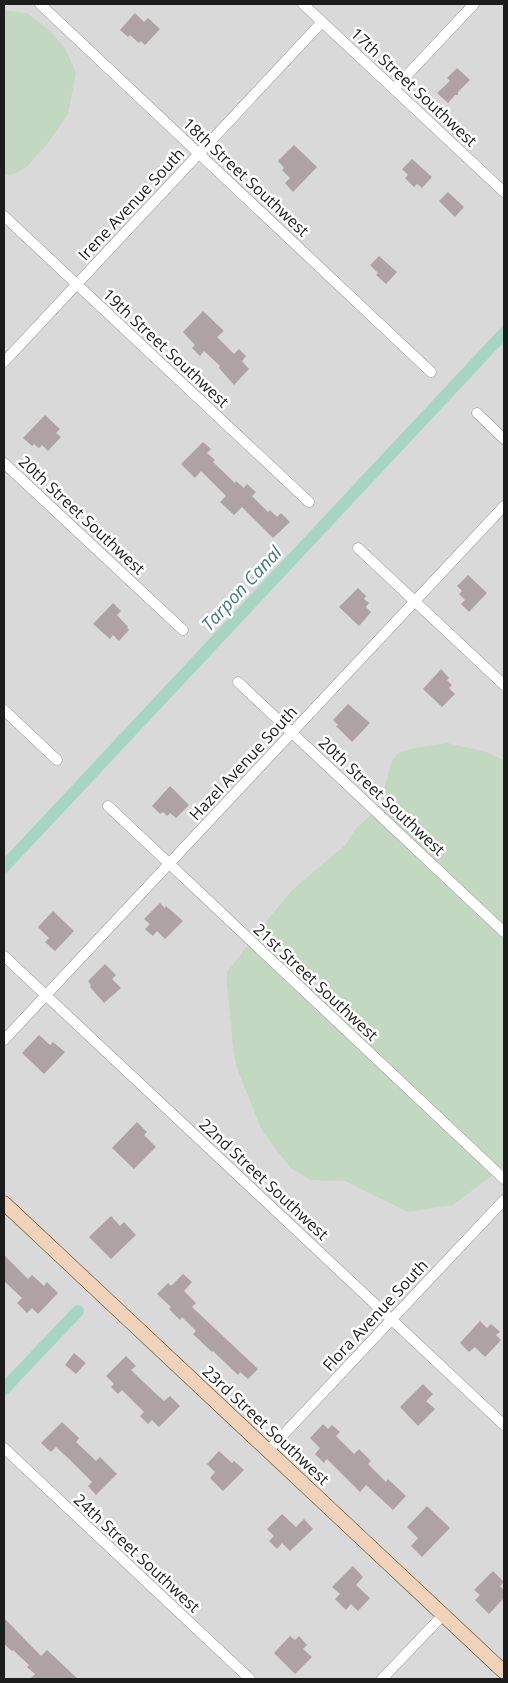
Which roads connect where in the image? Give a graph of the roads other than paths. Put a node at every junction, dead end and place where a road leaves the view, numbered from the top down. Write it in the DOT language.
graph roads {
  1 [pos="40,4"];
  2 [pos="303,4"];
  3 [pos="474,4"];
  4 [pos="322,22"];
  5 [pos="394,89"];
  6 [pos="200,153"];
  7 [pos="504,192"];
  8 [pos="4,216"];
  9 [pos="76,285"];
  10 [pos="4,362"];
  11 [pos="431,372"];
  12 [pos="477,413"];
  13 [pos="504,439"];
  14 [pos="4,463"];
  15 [pos="309,502"];
  16 [pos="504,506"];
  17 [pos="358,548"];
  18 [pos="415,601"];
  19 [pos="183,630"];
  20 [pos="238,682"];
  21 [pos="504,685"];
  22 [pos="4,710"];
  23 [pos="292,733"];
  24 [pos="57,760"];
  25 [pos="108,806"];
  26 [pos="168,864"];
  27 [pos="504,932"];
  28 [pos="4,956"];
  29 [pos="46,995"];
  30 [pos="4,1040"];
  31 [pos="504,1179"];
  32 [pos="504,1200"];
  33 [pos="4,1203"];
  34 [pos="392,1319"];
  35 [pos="504,1425"];
  36 [pos="4,1448"];
  37 [pos="268,1451"];
  38 [pos="443,1614"];
  39 [pos="504,1672"];
  40 [pos="250,1679"];
  41 [pos="382,1679"];
  1 -- 6 [label="street, 18th Street Southwest"];
  2 -- 4 [label="street, 17th Street Southwest"];
  3 -- 5 [label="street"];
  4 -- 5 [label="street, 17th Street Southwest"];
  4 -- 6 [label="street, Irene Avenue South"];
  5 -- 7 [label="street, 17th Street Southwest"];
  6 -- 9 [label="street, Irene Avenue South"];
  6 -- 11 [label="street, 18th Street Southwest"];
  8 -- 9 [label="street, 19th Street Southwest"];
  9 -- 10 [label="street, Irene Avenue South"];
  9 -- 15 [label="street, 19th Street Southwest"];
  12 -- 13 [label="street"];
  14 -- 19 [label="street, 20th Street Southwest"];
  16 -- 18 [label="street, Hazel Avenue South"];
  17 -- 18 [label="street"];
  18 -- 21 [label="street"];
  18 -- 23 [label="street, Hazel Avenue South"];
  20 -- 23 [label="street, 20th Street Southwest"];
  22 -- 24 [label="street"];
  23 -- 26 [label="street, Hazel Avenue South"];
  23 -- 27 [label="street, 20th Street Southwest"];
  25 -- 26 [label="street, 21st Street Southwest"];
  26 -- 29 [label="street, Hazel Avenue South"];
  26 -- 31 [label="street, 21st Street Southwest"];
  28 -- 29 [label="street, 22nd Street Southwest"];
  29 -- 30 [label="street, Hazel Avenue South"];
  29 -- 34 [label="street, 22nd Street Southwest"];
  32 -- 34 [label="street, Flora Avenue South"];
  33 -- 37 [label="street, 23rd Street Southwest"];
  34 -- 35 [label="street, 22nd Street Southwest"];
  34 -- 37 [label="street, Flora Avenue South"];
  36 -- 40 [label="street, 24th Street Southwest"];
  37 -- 38 [label="street, 23rd Street Southwest"];
  38 -- 39 [label="street, 23rd Street Southwest"];
  38 -- 41 [label="street"];
}
